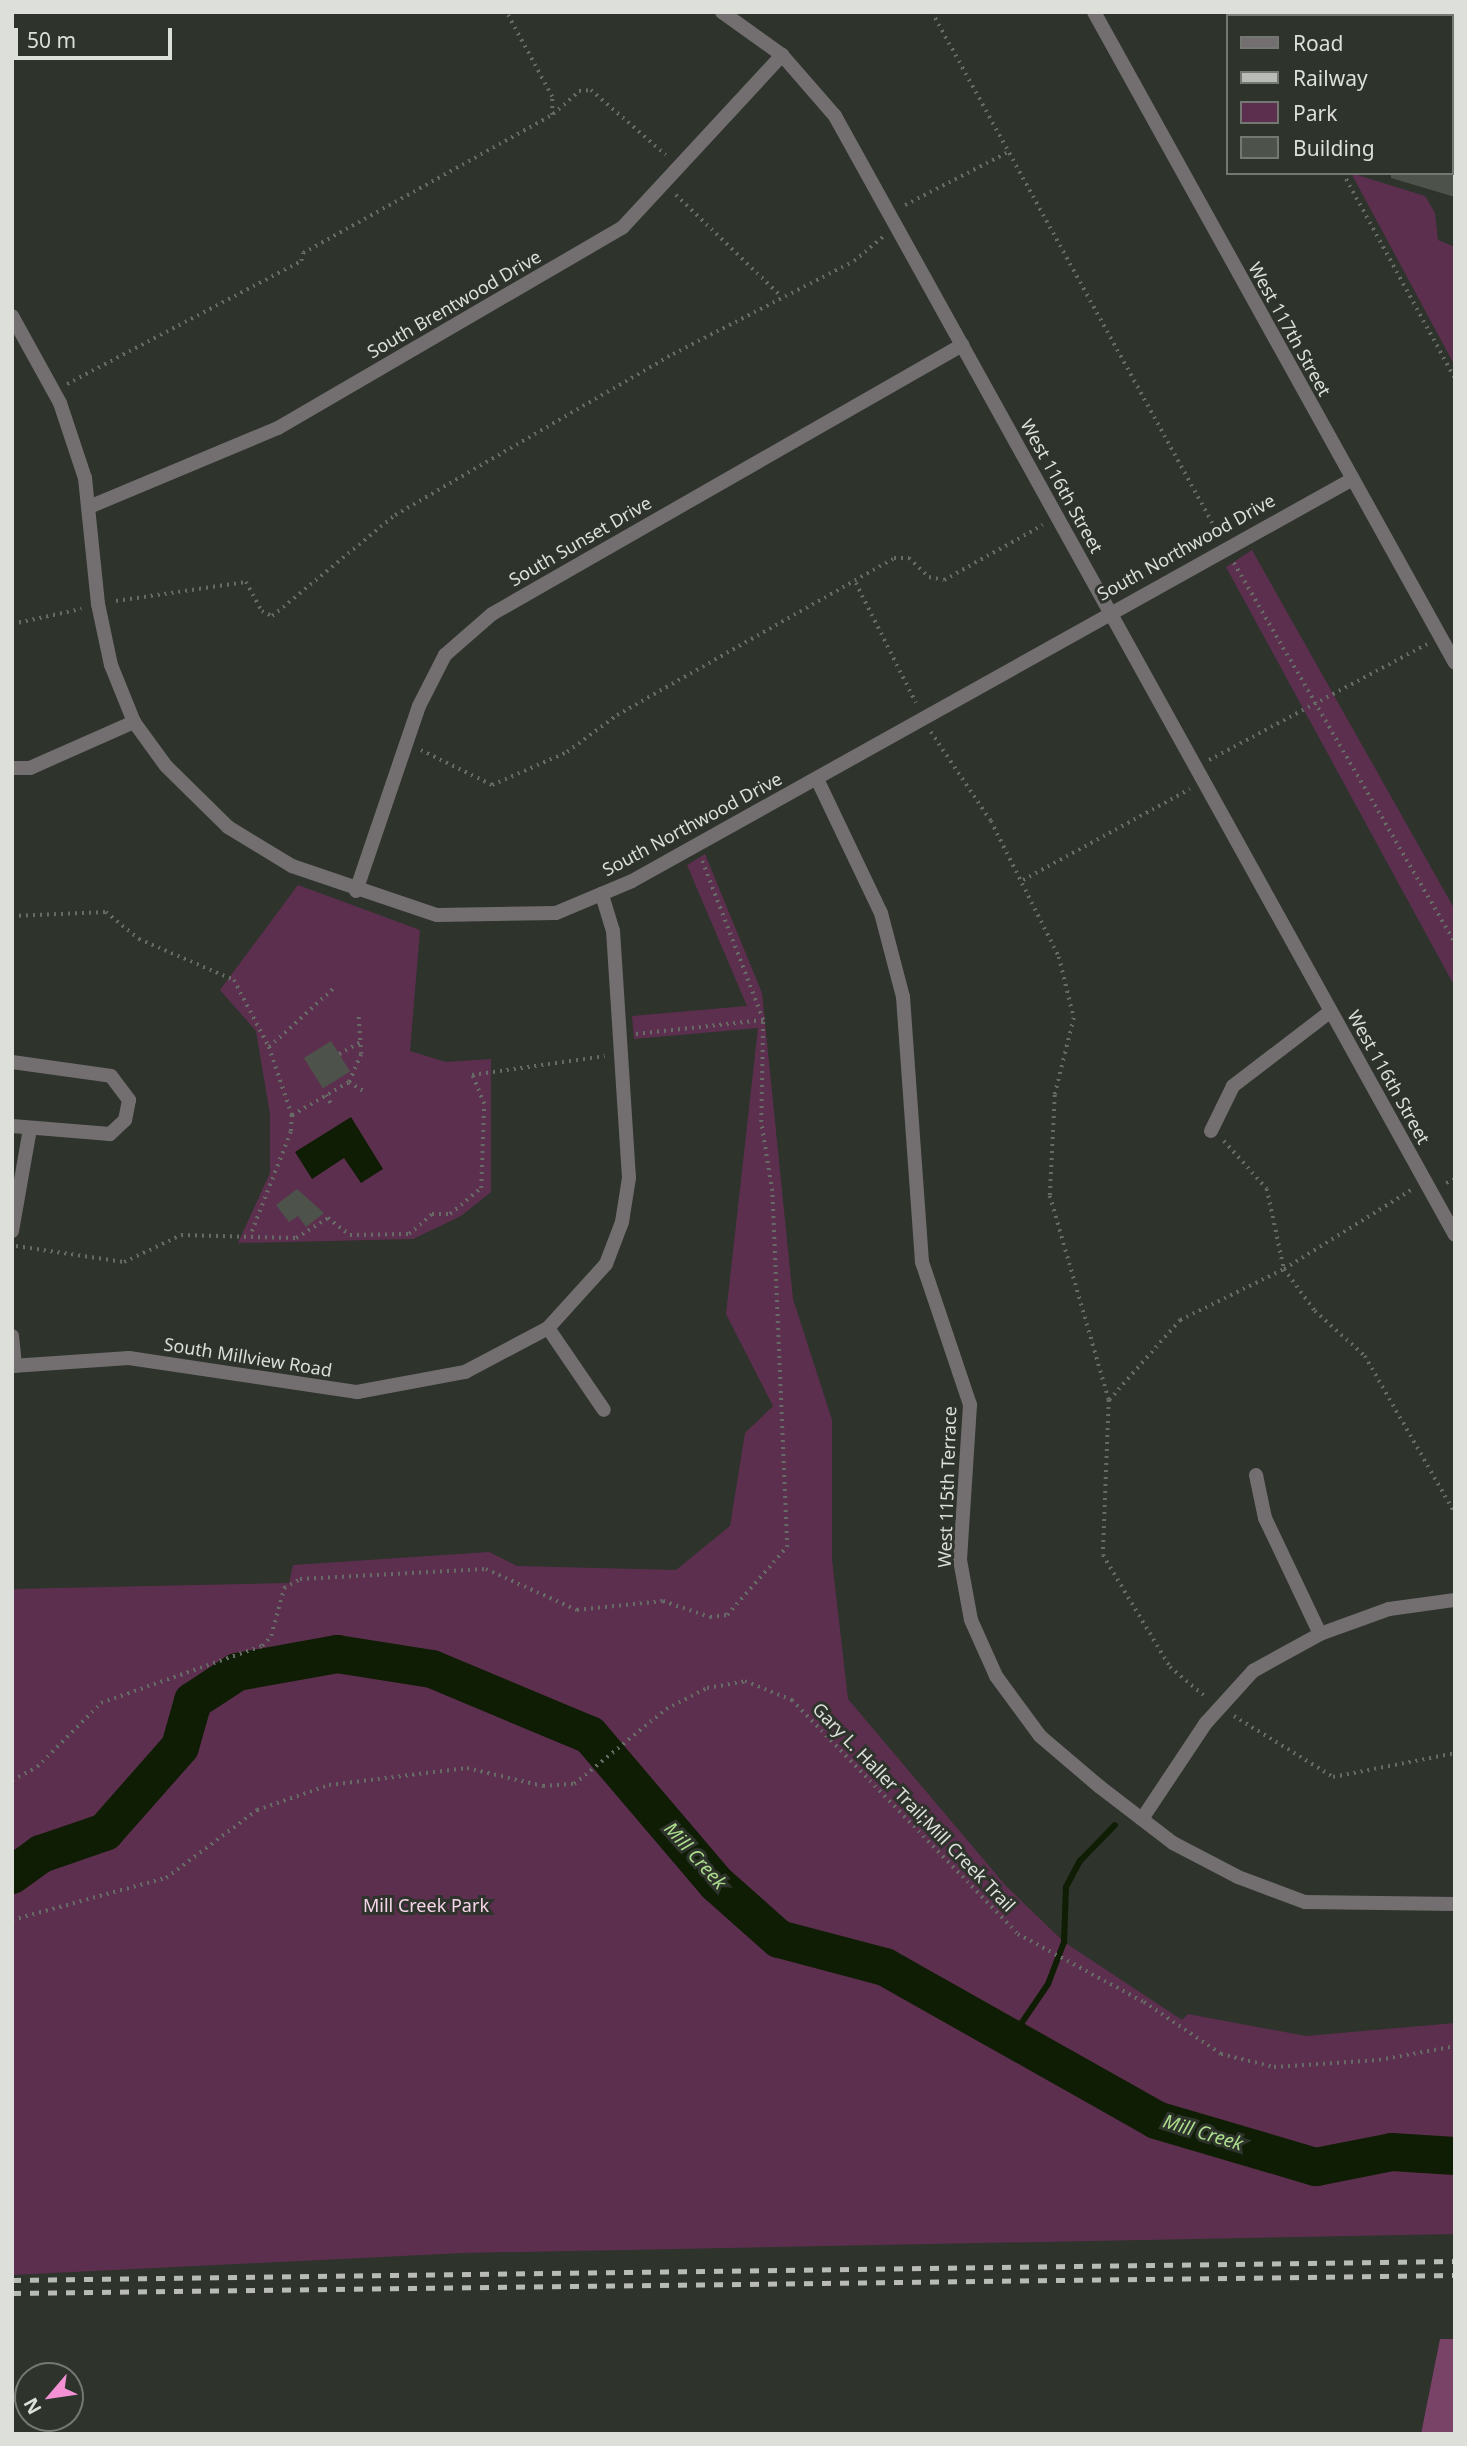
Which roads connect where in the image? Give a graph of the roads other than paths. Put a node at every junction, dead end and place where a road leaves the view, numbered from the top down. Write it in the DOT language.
graph roads {
  1 [pos="722,12"];
  2 [pos="1094,12"];
  3 [pos="782,55"];
  4 [pos="12,316"];
  5 [pos="962,345"];
  6 [pos="1351,480"];
  7 [pos="89,508"];
  8 [pos="1109,611"];
  9 [pos="1455,663"];
  10 [pos="134,722"];
  11 [pos="12,768"];
  12 [pos="817,779"];
  13 [pos="356,891"];
  14 [pos="602,894"];
  15 [pos="1331,1011"];
  16 [pos="12,1062"];
  17 [pos="12,1126"];
  18 [pos="30,1129"];
  19 [pos="1211,1131"];
  20 [pos="12,1231"];
  21 [pos="1455,1235"];
  22 [pos="548,1328"];
  23 [pos="12,1336"];
  24 [pos="14,1366"];
  25 [pos="604,1410"];
  26 [pos="1256,1475"];
  27 [pos="1455,1600"];
  28 [pos="1320,1634"];
  29 [pos="1142,1819"];
  30 [pos="1455,1905"];
  1 -- 3 [label="street, West 116th Street"];
  2 -- 6 [label="street, West 117th Street"];
  3 -- 5 [label="street, West 116th Street"];
  3 -- 7 [label="street, South Brentwood Drive"];
  4 -- 7 [label="street, South Northwood Drive"];
  5 -- 8 [label="street, West 116th Street"];
  5 -- 13 [label="street, South Sunset Drive"];
  6 -- 8 [label="street, South Northwood Drive"];
  6 -- 9 [label="street, West 117th Street"];
  7 -- 10 [label="street, South Northwood Drive"];
  8 -- 12 [label="street, South Northwood Drive"];
  8 -- 15 [label="street, West 116th Street"];
  10 -- 11 [label="street"];
  10 -- 13 [label="street, South Northwood Drive"];
  12 -- 14 [label="street, South Northwood Drive"];
  12 -- 29 [label="street, West 115th Terrace"];
  13 -- 14 [label="street, South Northwood Drive"];
  14 -- 22 [label="street, South Millview Road"];
  15 -- 19 [label="street, West 116th Street"];
  15 -- 21 [label="street, West 116th Street"];
  16 -- 18 [label="street"];
  17 -- 18 [label="street"];
  18 -- 20 [label="street"];
  22 -- 24 [label="street, South Millview Road"];
  22 -- 25 [label="street"];
  23 -- 24 [label="street"];
  26 -- 28 [label="street"];
  27 -- 28 [label="street"];
  28 -- 29 [label="street"];
  29 -- 30 [label="street, West 115th Terrace"];
}
